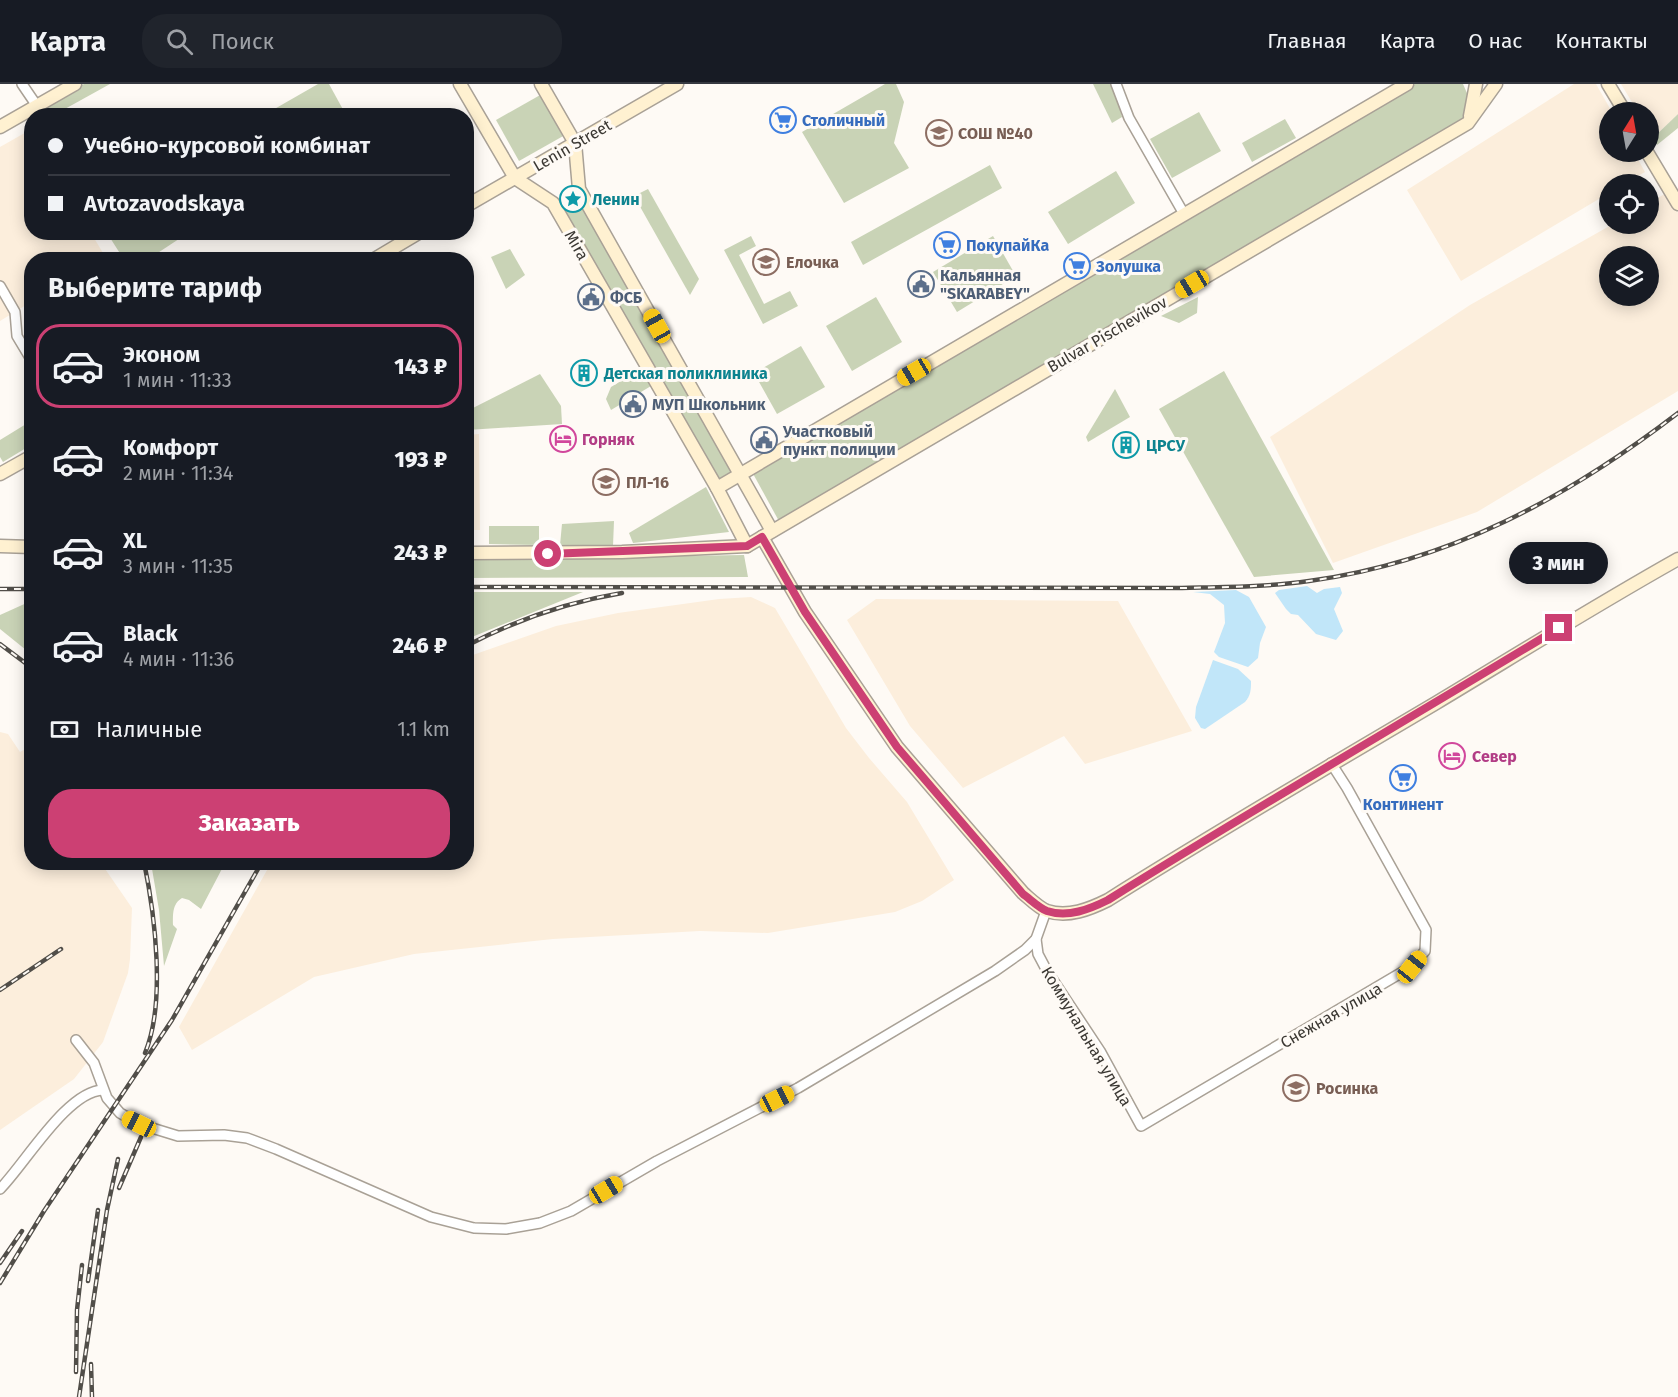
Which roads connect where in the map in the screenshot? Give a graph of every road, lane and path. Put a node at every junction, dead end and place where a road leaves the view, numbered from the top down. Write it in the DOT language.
graph roads {
  1 [pos="22,84"];
  2 [pos="75,84"];
  3 [pos="460,84"];
  4 [pos="541,84"];
  5 [pos="677,84"];
  6 [pos="1116,84"];
  7 [pos="1407,84"];
  8 [pos="1496,84"];
  9 [pos="1608,84"];
  10 [pos="1474,87"];
  11 [pos="1619,102"];
  12 [pos="37,106"];
  13 [pos="33,108"];
  14 [pos="24,113"];
  15 [pos="1468,123"];
  16 [pos="0,127"];
  17 [pos="575,143"];
  18 [pos="1653,162"];
  19 [pos="515,178"];
  20 [pos="474,201"];
  21 [pos="1678,204"];
  22 [pos="1184,214"];
  23 [pos="407,240"];
  24 [pos="386,252"];
  25 [pos="0,286"];
  26 [pos="24,348"];
  27 [pos="24,460"];
  28 [pos="740,473"];
  29 [pos="0,474"];
  30 [pos="717,488"];
  31 [pos="767,534"];
  32 [pos="0,546"];
  33 [pos="747,546"];
  34 [pos="24,548"];
  35 [pos="474,553"];
  36 [pos="1678,560"];
  37 [pos="1331,763"];
  38 [pos="1047,911"];
  39 [pos="1036,939"];
  40 [pos="76,1040"];
  41 [pos="103,1090"];
  42 [pos="1141,1126"];
  43 [pos="0,1189"];
  1 -- 12 [label="street"];
  2 -- 12 [label="main road"];
  3 -- 19 [label="main road, Mira"];
  4 -- 17 [label="main road, Mira"];
  5 -- 17 [label="main road, Lenin Street"];
  6 -- 22 [label="street"];
  7 -- 22 [label="main road"];
  8 -- 15 [label="main road, Bulvar Pischevikov"];
  9 -- 11 [label="main road"];
  10 -- 15 [label="main road"];
  12 -- 13 [label="main road"];
  14 -- 16 [label="main road"];
  15 -- 31 [label="main road, Bulvar Pischevikov"];
  17 -- 19 [label="main road, Lenin Street"];
  17 -- 28 [label="main road, Mira"];
  18 -- 21 [label="main road"];
  19 -- 20 [label="main road, Lenin Street"];
  19 -- 30 [label="main road, Mira"];
  22 -- 28 [label="main road"];
  23 -- 24 [label="main road"];
  25 -- 26 [label="street"];
  27 -- 29 [label="main road"];
  28 -- 30 [label="main road"];
  28 -- 31 [label="main road, Mira"];
  30 -- 33 [label="main road, Mira"];
  31 -- 33 [label="main road, Bulvar Pischevikov"];
  31 -- 38 [label="main road, Mira"];
  32 -- 34 [label="main road"];
  33 -- 35 [label="main road"];
  36 -- 37 [label="main road"];
  37 -- 38 [label="main road"];
  37 -- 42 [label="street, Снежная улица"];
  38 -- 39 [label="street"];
  39 -- 41 [label="street"];
  39 -- 42 [label="street, Коммунальная улица"];
  40 -- 41 [label="street"];
  41 -- 43 [label="street"];
}
